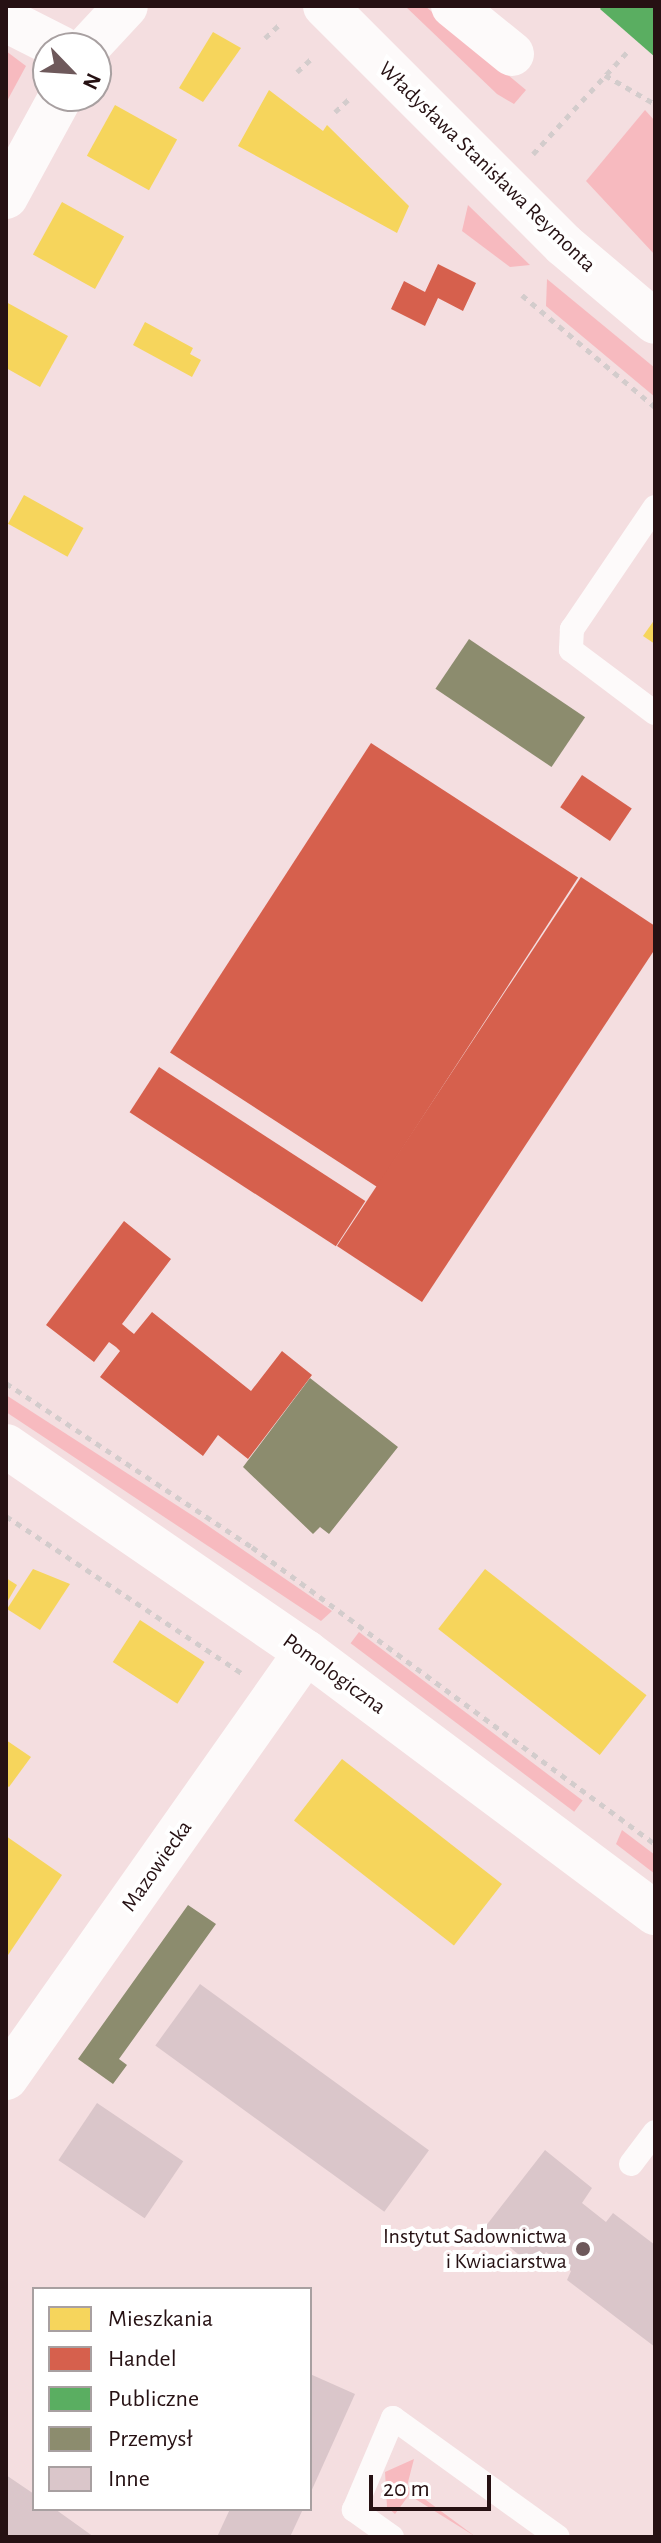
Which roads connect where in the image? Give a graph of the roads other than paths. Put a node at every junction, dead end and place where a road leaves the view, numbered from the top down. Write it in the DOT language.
graph roads {
  1 [pos="126,6"];
  2 [pos="325,6"];
  3 [pos="453,6"];
  4 [pos="6,20"];
  5 [pos="102,32"];
  6 [pos="32,33"];
  7 [pos="512,54"];
  8 [pos="52,112"];
  9 [pos="6,197"];
  10 [pos="655,322"];
  11 [pos="655,507"];
  12 [pos="655,713"];
  13 [pos="6,1446"];
  14 [pos="306,1652"];
  15 [pos="655,1913"];
  16 [pos="6,2078"];
  17 [pos="655,2132"];
  18 [pos="631,2164"];
  19 [pos="392,2537"];
  20 [pos="558,2537"];
  1 -- 5 [label="street"];
  2 -- 10 [label="street, Władysława Stanisława Reymonta"];
  3 -- 7 [label="street"];
  4 -- 6 [label="street"];
  8 -- 9 [label="street"];
  11 -- 12 [label="lane"];
  13 -- 14 [label="street, Pomologiczna"];
  14 -- 15 [label="street, Pomologiczna"];
  14 -- 16 [label="street, Mazowiecka"];
  17 -- 18 [label="lane"];
  19 -- 20 [label="lane"];
}
